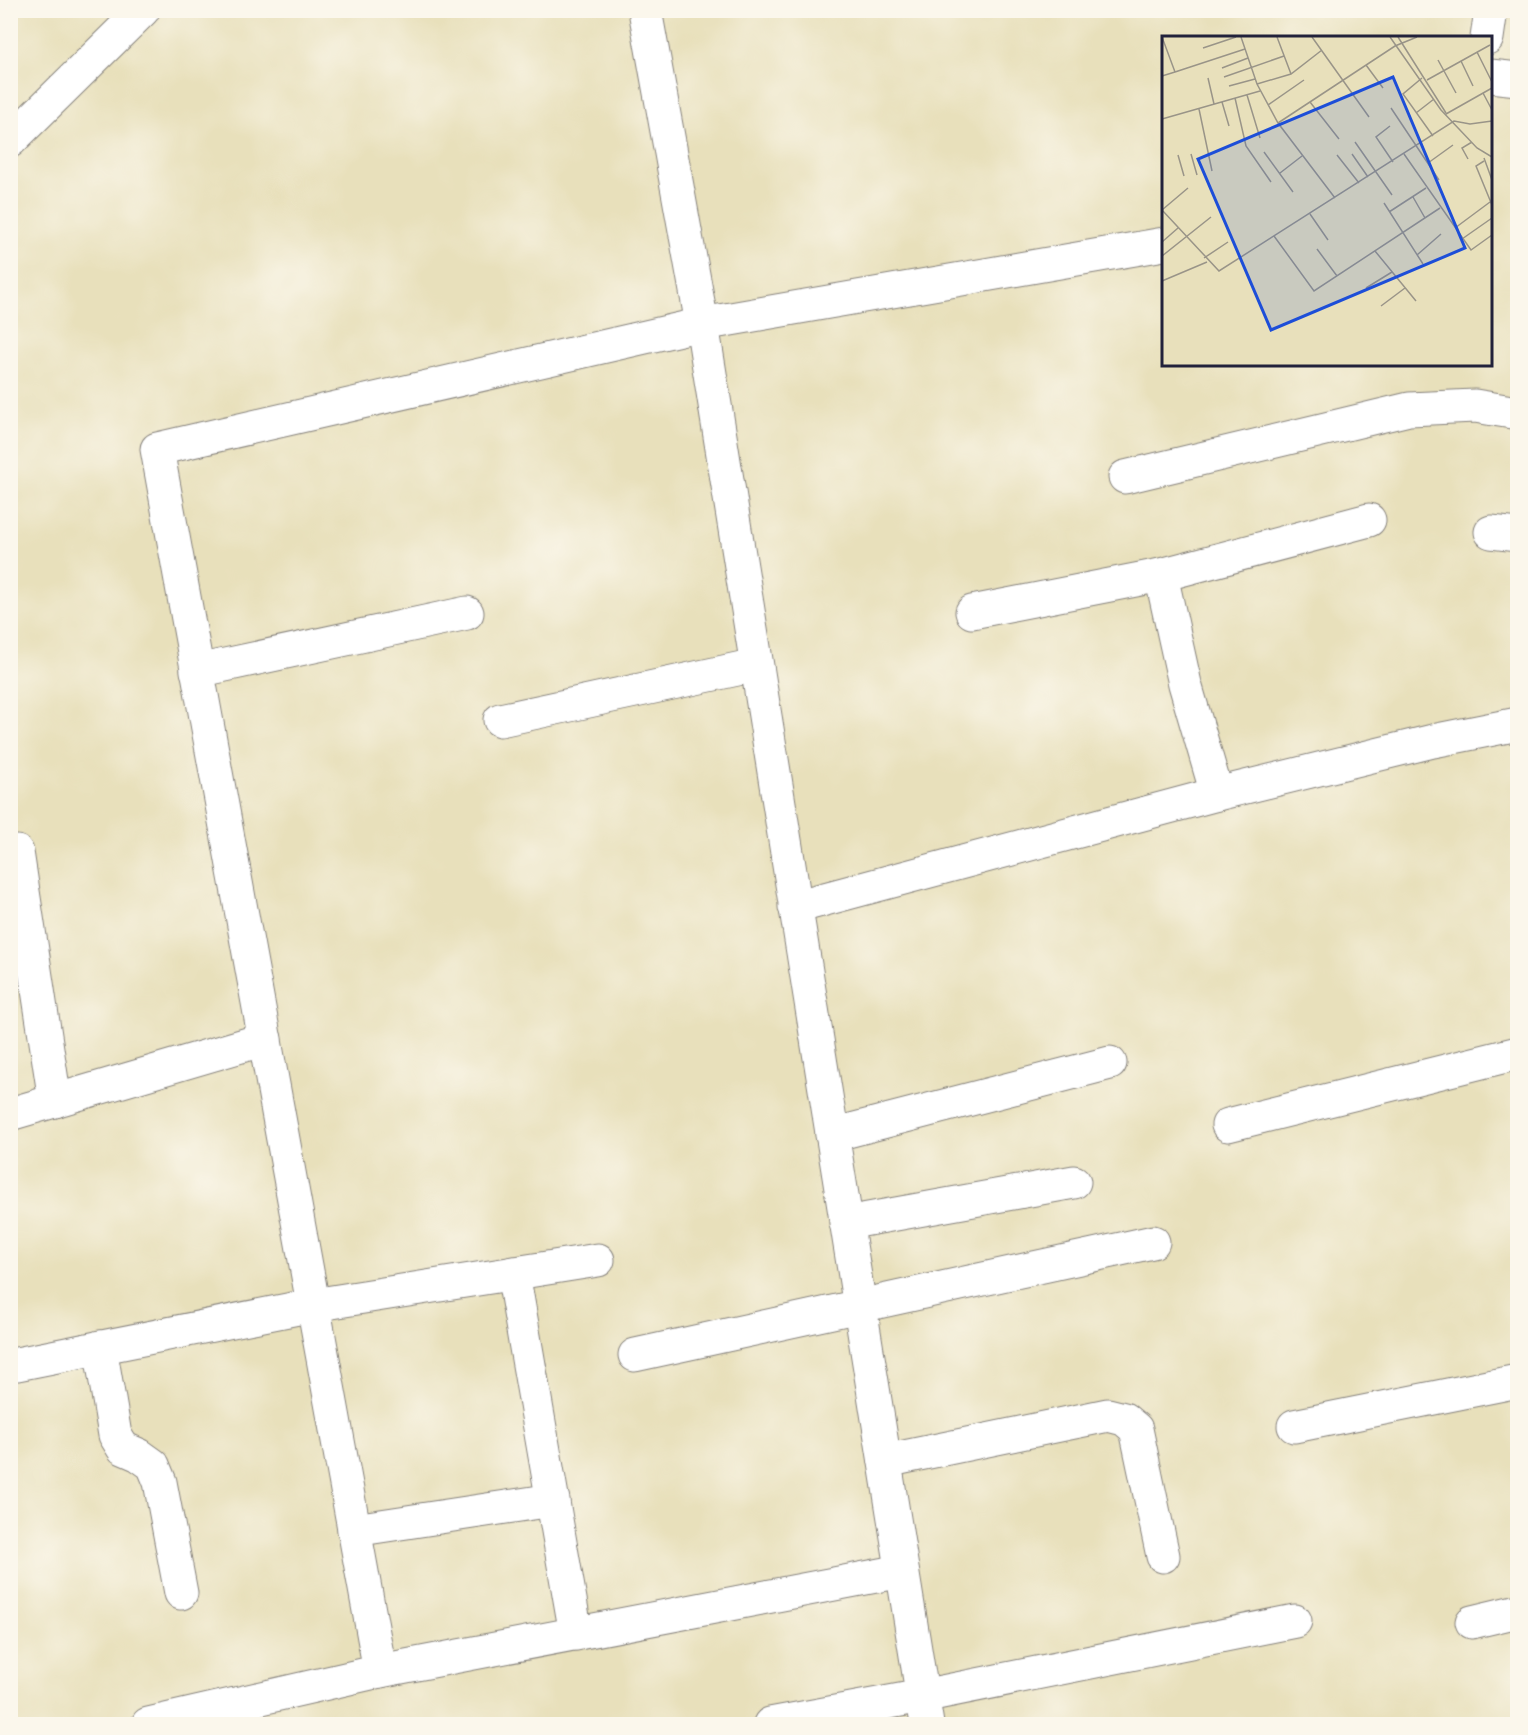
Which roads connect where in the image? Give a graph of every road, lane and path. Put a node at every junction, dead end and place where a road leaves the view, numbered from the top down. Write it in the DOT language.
graph roads {
  1 [pos="143,10"];
  2 [pos="645,10"];
  3 [pos="1491,10"];
  4 [pos="1487,36"];
  5 [pos="1492,76"];
  6 [pos="1518,79"];
  7 [pos="10,141"];
  8 [pos="1162,244"];
  9 [pos="702,324"];
  10 [pos="1518,413"];
  11 [pos="1125,477"];
  12 [pos="1369,520"];
  13 [pos="1161,575"];
  14 [pos="972,612"];
  15 [pos="466,613"];
  16 [pos="756,666"];
  17 [pos="197,671"];
  18 [pos="500,720"];
  19 [pos="1518,724"];
  20 [pos="1217,794"];
  21 [pos="17,852"];
  22 [pos="795,907"];
  23 [pos="265,1039"];
  24 [pos="1518,1053"];
  25 [pos="1110,1063"];
  26 [pos="55,1101"];
  27 [pos="10,1114"];
  28 [pos="1228,1125"];
  29 [pos="832,1135"];
  30 [pos="1074,1182"];
  31 [pos="846,1223"];
  32 [pos="1153,1242"];
  33 [pos="598,1260"];
  34 [pos="513,1273"];
  35 [pos="313,1305"];
  36 [pos="860,1307"];
  37 [pos="100,1347"];
  38 [pos="635,1355"];
  39 [pos="17,1364"];
  40 [pos="1518,1381"];
  41 [pos="1294,1426"];
  42 [pos="885,1461"];
  43 [pos="553,1500"];
  44 [pos="354,1530"];
  45 [pos="1163,1556"];
  46 [pos="902,1571"];
  47 [pos="181,1593"];
  48 [pos="1518,1611"];
  49 [pos="1295,1622"];
  50 [pos="1472,1622"];
  51 [pos="576,1634"];
  52 [pos="380,1671"];
  53 [pos="925,1710"];
  54 [pos="180,1721"];
  55 [pos="148,1725"];
  56 [pos="770,1725"];
  1 -- 7 [label="street"];
  2 -- 9 [label="street"];
  3 -- 4 [label="street"];
  5 -- 6 [label="street"];
  8 -- 9 [label="street"];
  9 -- 16 [label="street"];
  9 -- 17 [label="street"];
  10 -- 11 [label="street"];
  12 -- 13 [label="street"];
  13 -- 14 [label="street"];
  13 -- 20 [label="street"];
  15 -- 17 [label="street"];
  16 -- 18 [label="street"];
  16 -- 22 [label="street"];
  17 -- 23 [label="street"];
  19 -- 20 [label="street"];
  20 -- 22 [label="street"];
  21 -- 26 [label="street"];
  22 -- 29 [label="street"];
  23 -- 26 [label="street"];
  23 -- 35 [label="street"];
  24 -- 28 [label="street"];
  25 -- 29 [label="street"];
  26 -- 27 [label="street"];
  29 -- 31 [label="street"];
  30 -- 31 [label="street"];
  31 -- 36 [label="street"];
  32 -- 36 [label="street"];
  33 -- 34 [label="street"];
  34 -- 35 [label="street"];
  34 -- 43 [label="street"];
  35 -- 37 [label="street"];
  35 -- 44 [label="street"];
  36 -- 38 [label="street"];
  36 -- 42 [label="street"];
  37 -- 39 [label="street"];
  37 -- 47 [label="street"];
  40 -- 41 [label="street"];
  42 -- 45 [label="street"];
  42 -- 46 [label="street"];
  43 -- 44 [label="street"];
  43 -- 51 [label="street"];
  44 -- 52 [label="street"];
  46 -- 51 [label="street"];
  46 -- 53 [label="street"];
  48 -- 50 [label="street"];
  49 -- 53 [label="street"];
  51 -- 52 [label="street"];
  52 -- 54 [label="street"];
  53 -- 56 [label="street"];
  54 -- 55 [label="street"];
}
